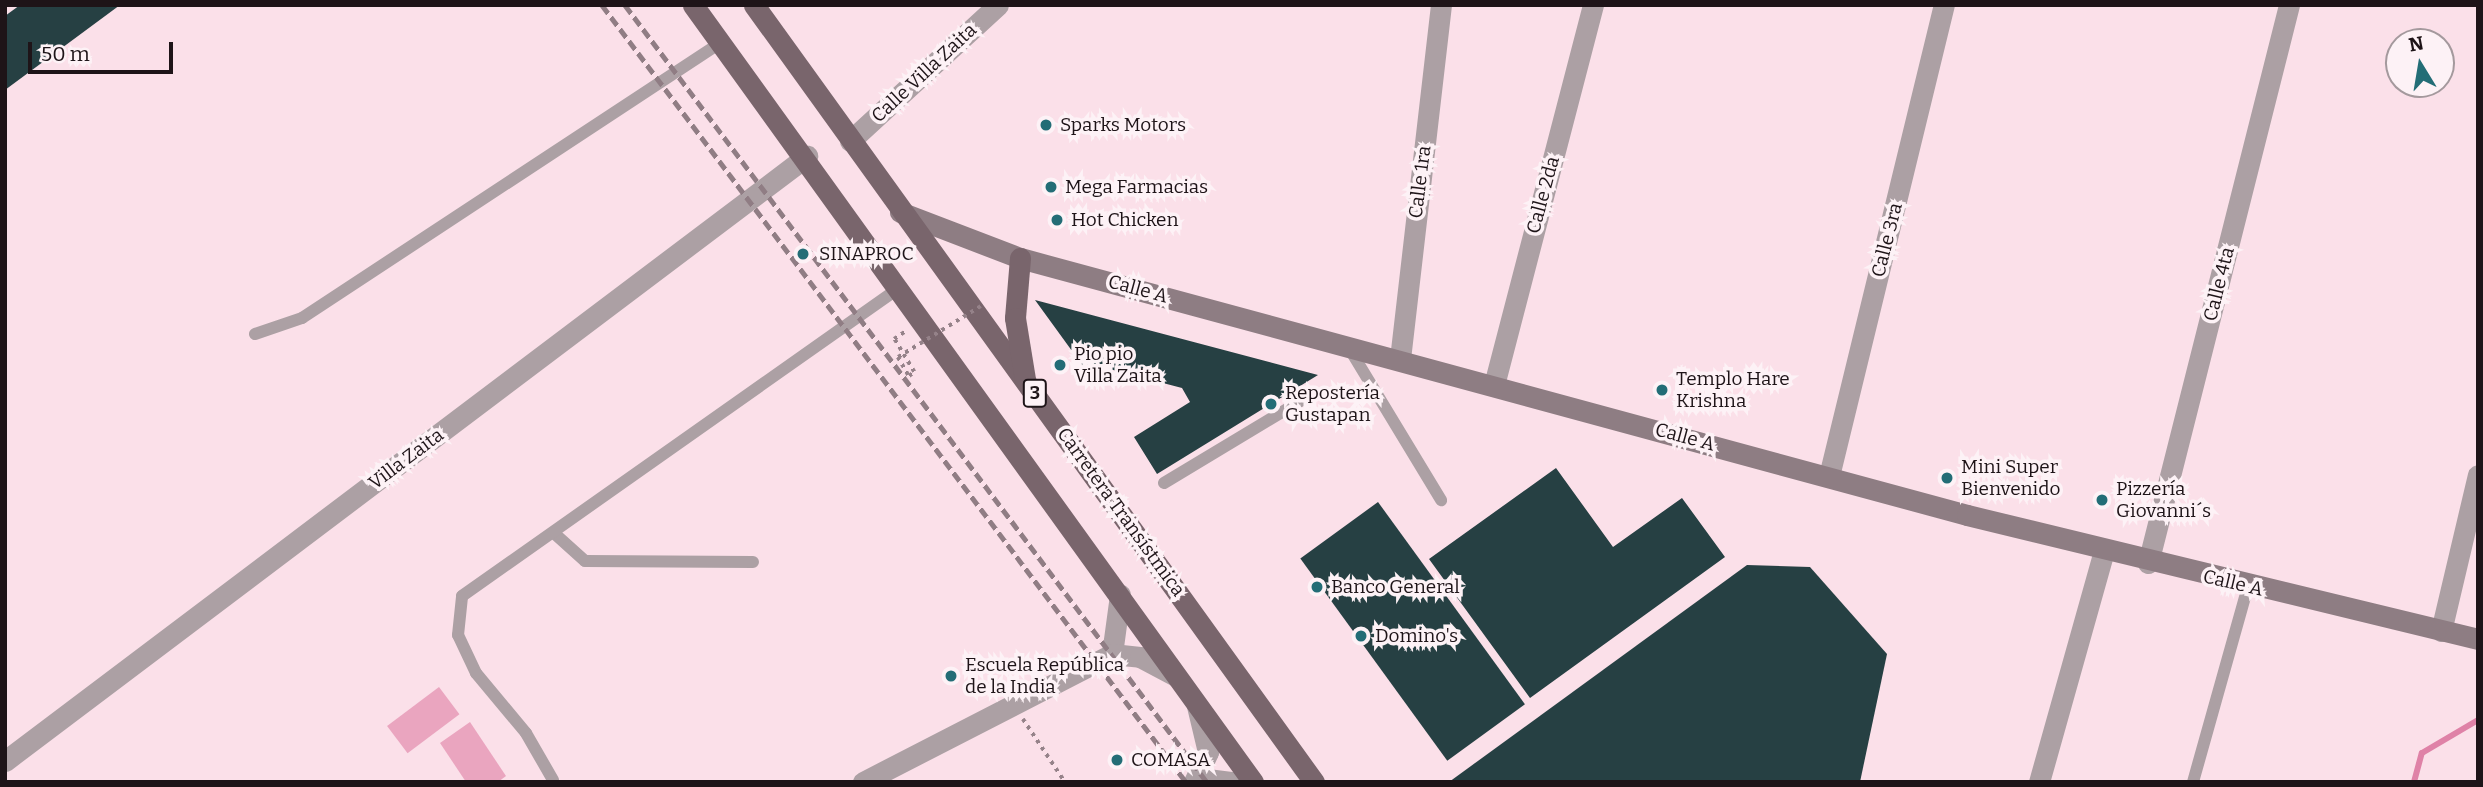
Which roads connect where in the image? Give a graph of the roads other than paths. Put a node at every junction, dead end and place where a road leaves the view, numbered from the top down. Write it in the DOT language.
graph roads {
  1 [pos="693,5"];
  2 [pos="754,5"];
  3 [pos="998,5"];
  4 [pos="1441,5"];
  5 [pos="1593,5"];
  6 [pos="1944,5"];
  7 [pos="2289,5"];
  8 [pos="723,41"];
  9 [pos="850,141"];
  10 [pos="807,156"];
  11 [pos="900,212"];
  12 [pos="1020,258"];
  13 [pos="899,288"];
  14 [pos="256,334"];
  15 [pos="1346,345"];
  16 [pos="1400,359"];
  17 [pos="1026,381"];
  18 [pos="1493,385"];
  19 [pos="1312,394"];
  20 [pos="1829,475"];
  21 [pos="2478,475"];
  22 [pos="1164,484"];
  23 [pos="1441,500"];
  24 [pos="555,534"];
  25 [pos="2104,551"];
  26 [pos="753,562"];
  27 [pos="2148,563"];
  28 [pos="2248,586"];
  29 [pos="1120,595"];
  30 [pos="2441,631"];
  31 [pos="2478,639"];
  32 [pos="1112,654"];
  33 [pos="1176,676"];
  34 [pos="1198,706"];
  35 [pos="5,761"];
  36 [pos="553,780"];
  37 [pos="1196,780"];
  38 [pos="863,782"];
  39 [pos="1233,782"];
  40 [pos="1253,782"];
  41 [pos="1314,782"];
  42 [pos="2039,782"];
  43 [pos="2193,782"];
  1 -- 8 [label="main road"];
  2 -- 9 [label="main road, Carretera Transístmica / 3"];
  3 -- 9 [label="street, Calle Villa Zaita"];
  4 -- 16 [label="street, Calle 1ra"];
  5 -- 18 [label="street, Calle 2da"];
  6 -- 20 [label="street, Calle 3ra"];
  7 -- 27 [label="street, Calle 4ta"];
  8 -- 10 [label="main road"];
  8 -- 14 [label="lane"];
  9 -- 11 [label="main road, Carretera Transístmica / 3"];
  10 -- 13 [label="main road"];
  10 -- 35 [label="street, Villa Zaita"];
  11 -- 12 [label="street, Calle A"];
  11 -- 17 [label="main road, Carretera Transístmica / 3"];
  12 -- 15 [label="street, Calle A"];
  12 -- 17 [label="main road"];
  13 -- 24 [label="lane"];
  13 -- 29 [label="main road"];
  15 -- 16 [label="street, Calle A"];
  15 -- 23 [label="lane"];
  16 -- 18 [label="street, Calle A"];
  17 -- 41 [label="main road, Carretera Transístmica / 3"];
  18 -- 20 [label="street, Calle A"];
  19 -- 22 [label="lane"];
  20 -- 25 [label="street, Calle A"];
  21 -- 30 [label="street"];
  24 -- 26 [label="lane"];
  24 -- 36 [label="lane"];
  25 -- 27 [label="street, Calle A"];
  25 -- 42 [label="street"];
  27 -- 28 [label="street, Calle A"];
  28 -- 30 [label="street, Calle A"];
  28 -- 43 [label="lane"];
  29 -- 32 [label="street"];
  29 -- 33 [label="main road"];
  30 -- 31 [label="street, Calle A"];
  32 -- 33 [label="street"];
  32 -- 38 [label="street"];
  33 -- 34 [label="main road"];
  34 -- 37 [label="street"];
  34 -- 40 [label="main road"];
  37 -- 39 [label="street"];
}
